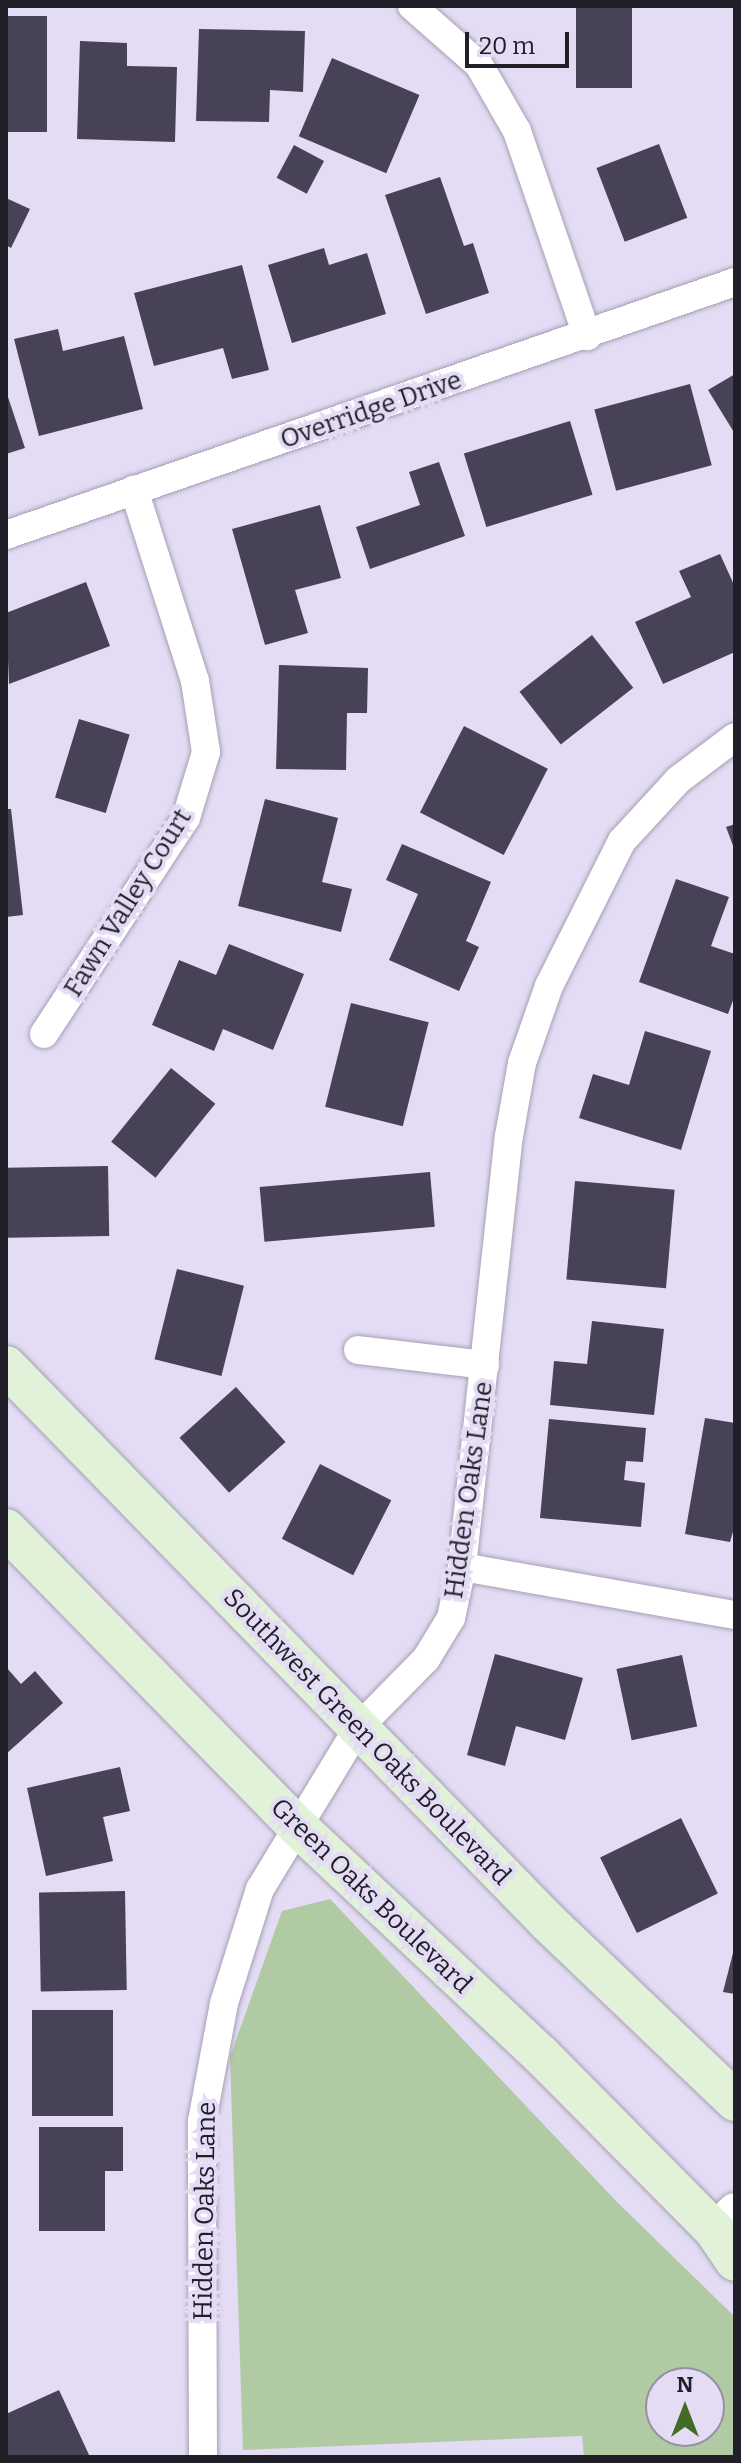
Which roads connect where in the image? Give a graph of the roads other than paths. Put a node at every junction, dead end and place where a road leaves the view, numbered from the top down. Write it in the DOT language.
graph roads {
  1 [pos="426,9"];
  2 [pos="735,282"];
  3 [pos="587,336"];
  4 [pos="134,490"];
  5 [pos="6,535"];
  6 [pos="735,737"];
  7 [pos="44,1034"];
  8 [pos="358,1350"];
  9 [pos="485,1365"];
  10 [pos="6,1366"];
  11 [pos="6,1529"];
  12 [pos="462,1567"];
  13 [pos="735,1615"];
  14 [pos="358,1728"];
  15 [pos="298,1827"];
  16 [pos="735,2101"];
  17 [pos="728,2234"];
  18 [pos="203,2457"];
  1 -- 3 [label="street"];
  2 -- 3 [label="street, Overridge Drive"];
  3 -- 4 [label="street, Overridge Drive"];
  4 -- 5 [label="street, Overridge Drive"];
  4 -- 7 [label="street, Fawn Valley Court"];
  6 -- 9 [label="street, Hidden Oaks Lane"];
  8 -- 9 [label="street, Hidden Oaks Lane"];
  9 -- 12 [label="street, Hidden Oaks Lane"];
  10 -- 14 [label="main road, Southwest Green Oaks Boulevard"];
  11 -- 15 [label="main road, Green Oaks Boulevard"];
  12 -- 13 [label="street"];
  12 -- 14 [label="street, Hidden Oaks Lane"];
  14 -- 15 [label="street, Hidden Oaks Lane"];
  14 -- 16 [label="main road, Southwest Green Oaks Boulevard"];
  15 -- 17 [label="main road, Green Oaks Boulevard"];
  15 -- 18 [label="street, Hidden Oaks Lane"];
}
